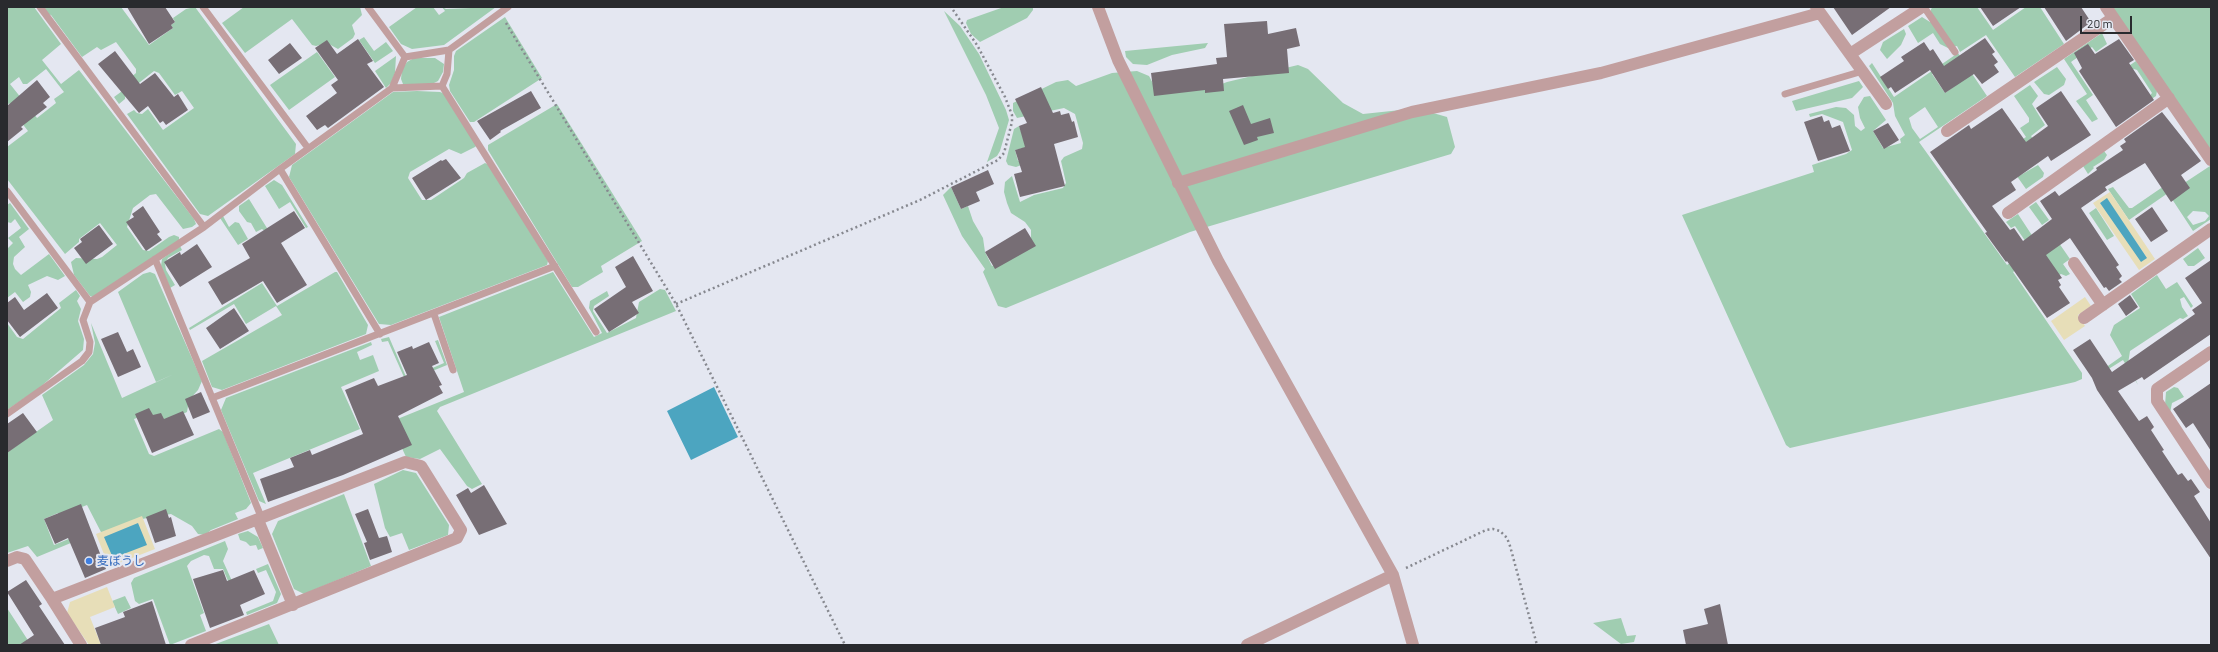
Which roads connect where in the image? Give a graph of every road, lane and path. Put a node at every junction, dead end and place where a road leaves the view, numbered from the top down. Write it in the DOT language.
graph roads {
  1 [pos="40,7"];
  2 [pos="203,7"];
  3 [pos="368,7"];
  4 [pos="508,7"];
  5 [pos="951,7"];
  6 [pos="1098,7"];
  7 [pos="1923,7"];
  8 [pos="2106,7"];
  9 [pos="1818,10"];
  10 [pos="500,12"];
  11 [pos="2113,18"];
  12 [pos="449,50"];
  13 [pos="1955,52"];
  14 [pos="1850,54"];
  15 [pos="404,57"];
  16 [pos="1863,71"];
  17 [pos="442,86"];
  18 [pos="392,88"];
  19 [pos="1785,94"];
  20 [pos="2169,98"];
  21 [pos="1886,104"];
  22 [pos="1947,131"];
  23 [pos="308,148"];
  24 [pos="2211,160"];
  25 [pos="280,169"];
  26 [pos="1178,183"];
  27 [pos="7,191"];
  28 [pos="2008,212"];
  29 [pos="204,227"];
  30 [pos="2211,229"];
  31 [pos="155,260"];
  32 [pos="2074,263"];
  33 [pos="555,266"];
  34 [pos="90,302"];
  35 [pos="676,304"];
  36 [pos="2103,305"];
  37 [pos="434,314"];
  38 [pos="2084,318"];
  39 [pos="596,332"];
  40 [pos="380,334"];
  41 [pos="2211,352"];
  42 [pos="453,370"];
  43 [pos="212,398"];
  44 [pos="7,414"];
  45 [pos="2211,483"];
  46 [pos="260,520"];
  47 [pos="7,561"];
  48 [pos="1393,575"];
  49 [pos="52,599"];
  50 [pos="293,605"];
  51 [pos="81,645"];
  52 [pos="190,645"];
  53 [pos="845,645"];
  54 [pos="1247,645"];
  55 [pos="1413,645"];
  56 [pos="1538,645"];
  1 -- 29 [label="lane"];
  2 -- 23 [label="lane"];
  3 -- 15 [label="lane"];
  4 -- 10 [label="lane"];
  5 -- 35 [label="path"];
  6 -- 26 [label="street"];
  7 -- 13 [label="lane"];
  7 -- 14 [label="street"];
  8 -- 11 [label="street"];
  9 -- 14 [label="street"];
  9 -- 26 [label="street"];
  10 -- 12 [label="lane"];
  10 -- 35 [label="path"];
  11 -- 20 [label="street"];
  11 -- 22 [label="street"];
  12 -- 15 [label="lane"];
  12 -- 17 [label="lane"];
  14 -- 16 [label="street"];
  15 -- 18 [label="lane"];
  16 -- 19 [label="lane"];
  16 -- 21 [label="street"];
  17 -- 18 [label="lane"];
  17 -- 33 [label="lane"];
  18 -- 23 [label="lane"];
  20 -- 24 [label="street"];
  20 -- 28 [label="street"];
  23 -- 25 [label="lane"];
  25 -- 29 [label="lane"];
  25 -- 40 [label="lane"];
  26 -- 48 [label="street"];
  27 -- 34 [label="lane"];
  29 -- 31 [label="lane"];
  30 -- 36 [label="street"];
  31 -- 34 [label="lane"];
  31 -- 43 [label="lane"];
  32 -- 36 [label="street"];
  33 -- 37 [label="lane"];
  33 -- 39 [label="lane"];
  34 -- 44 [label="lane"];
  35 -- 53 [label="path"];
  36 -- 38 [label="street"];
  37 -- 40 [label="lane"];
  37 -- 42 [label="lane"];
  40 -- 43 [label="lane"];
  41 -- 45 [label="street"];
  43 -- 46 [label="lane"];
  46 -- 49 [label="street"];
  46 -- 50 [label="street"];
  46 -- 50 [label="street"];
  47 -- 49 [label="street"];
  48 -- 54 [label="street"];
  48 -- 55 [label="street"];
  48 -- 56 [label="path"];
  49 -- 51 [label="street"];
  50 -- 52 [label="street"];
}
